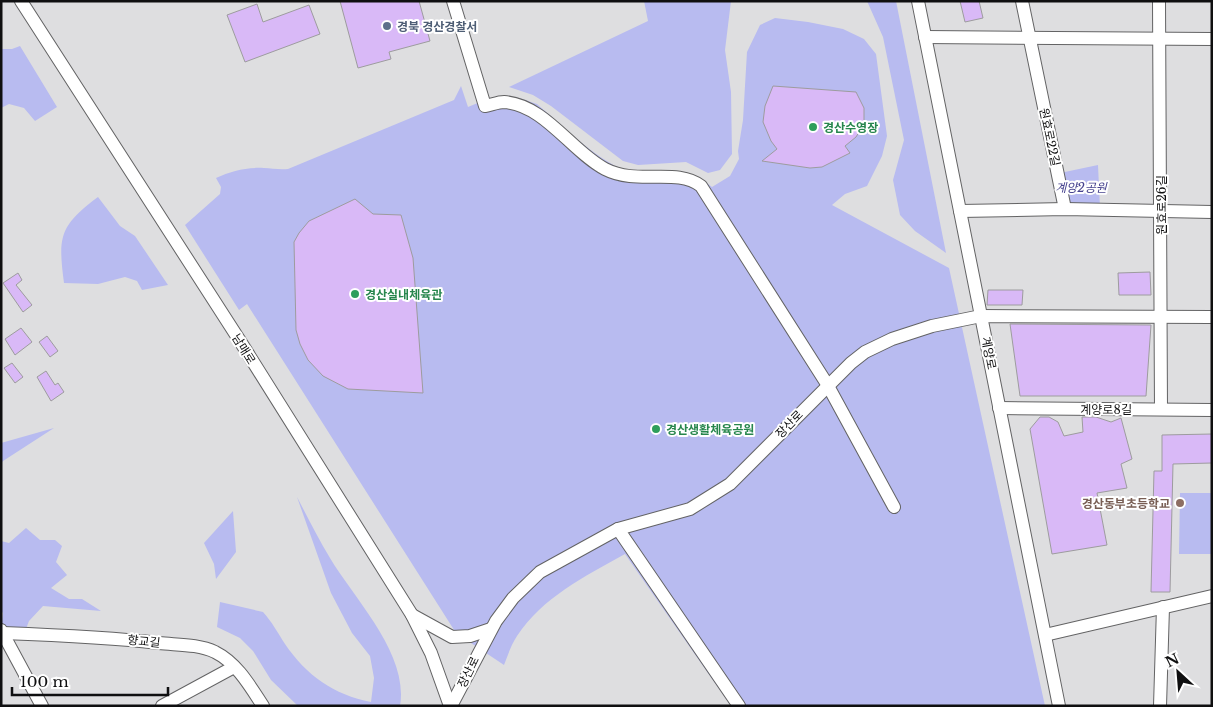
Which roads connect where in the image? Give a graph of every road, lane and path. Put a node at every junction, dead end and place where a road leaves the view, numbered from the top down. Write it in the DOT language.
graph roads {
  1 [pos="21,1"];
  2 [pos="453,1"];
  3 [pos="918,1"];
  4 [pos="1022,1"];
  5 [pos="1159,1"];
  6 [pos="925,37"];
  7 [pos="1030,37"];
  8 [pos="1159,38"];
  9 [pos="1212,39"];
  10 [pos="1065,209"];
  11 [pos="960,211"];
  12 [pos="1161,211"];
  13 [pos="1212,212"];
  14 [pos="981,316"];
  15 [pos="1161,318"];
  16 [pos="1212,318"];
  17 [pos="828,384"];
  18 [pos="1000,408"];
  19 [pos="1160,409"];
  20 [pos="1212,410"];
  21 [pos="894,507"];
  22 [pos="618,529"];
  23 [pos="1212,596"];
  24 [pos="1163,607"];
  25 [pos="412,615"];
  26 [pos="491,629"];
  27 [pos="1045,635"];
  28 [pos="3,638"];
  29 [pos="234,667"];
  30 [pos="42,706"];
  31 [pos="162,706"];
  32 [pos="263,706"];
  33 [pos="450,706"];
  34 [pos="739,706"];
  35 [pos="1059,706"];
  36 [pos="1160,706"];
  1 -- 25 [label="street, 남매로"];
  2 -- 17 [label="street"];
  3 -- 6 [label="street, 계양로"];
  4 -- 7 [label="street, 원효로22길"];
  5 -- 8 [label="street, 원효로26길"];
  6 -- 7 [label="street"];
  6 -- 11 [label="street, 계양로"];
  7 -- 8 [label="street"];
  7 -- 10 [label="street, 원효로22길"];
  8 -- 9 [label="street"];
  8 -- 12 [label="street, 원효로26길"];
  10 -- 11 [label="street"];
  10 -- 12 [label="street"];
  11 -- 14 [label="street, 계양로"];
  12 -- 13 [label="street"];
  12 -- 15 [label="street, 원효로26길"];
  14 -- 15 [label="street, 장산로"];
  14 -- 17 [label="street, 장산로"];
  14 -- 18 [label="street, 계양로"];
  15 -- 16 [label="street, 장산로"];
  15 -- 19 [label="street, 원효로26길"];
  17 -- 21 [label="street"];
  17 -- 22 [label="street, 장산로"];
  18 -- 19 [label="street, 계양로8길"];
  18 -- 27 [label="street, 계양로"];
  19 -- 20 [label="street, 계양로8길"];
  22 -- 26 [label="street, 장산로"];
  22 -- 34 [label="street"];
  23 -- 24 [label="street"];
  24 -- 27 [label="street"];
  24 -- 36 [label="street"];
  25 -- 26 [label="street"];
  25 -- 33 [label="street, 남매로"];
  26 -- 33 [label="street, 장산로"];
  27 -- 35 [label="street, 계양로"];
  28 -- 29 [label="street, 향교길"];
  28 -- 30 [label="street"];
  29 -- 31 [label="street"];
  29 -- 32 [label="street, 향교길"];
}
